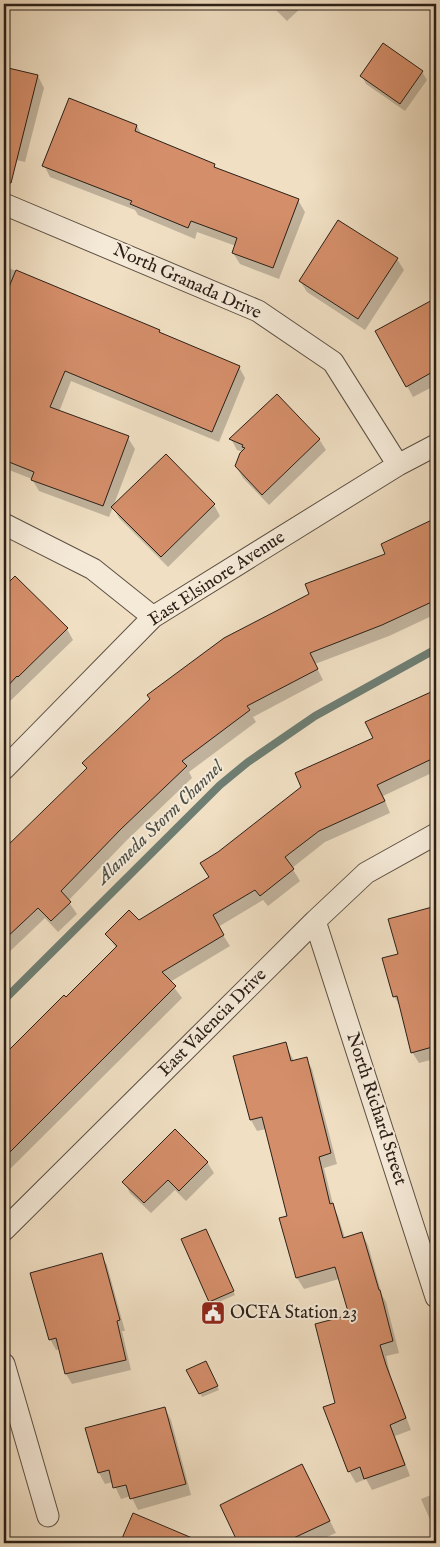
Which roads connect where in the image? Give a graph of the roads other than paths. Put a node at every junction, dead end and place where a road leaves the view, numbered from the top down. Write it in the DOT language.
graph roads {
  1 [pos="4,204"];
  2 [pos="436,445"];
  3 [pos="398,465"];
  4 [pos="4,524"];
  5 [pos="153,617"];
  6 [pos="4,769"];
  7 [pos="436,834"];
  8 [pos="316,921"];
  9 [pos="4,1230"];
  10 [pos="436,1297"];
  11 [pos="4,1364"];
  12 [pos="48,1516"];
  1 -- 3 [label="street, North Granada Drive"];
  2 -- 3 [label="street, East Elsinore Avenue"];
  3 -- 5 [label="street, East Elsinore Avenue"];
  4 -- 5 [label="street"];
  5 -- 6 [label="street, East Elsinore Avenue"];
  7 -- 8 [label="street, East Valencia Drive"];
  8 -- 9 [label="street, East Valencia Drive"];
  8 -- 10 [label="street, North Richard Street"];
  11 -- 12 [label="street"];
}
